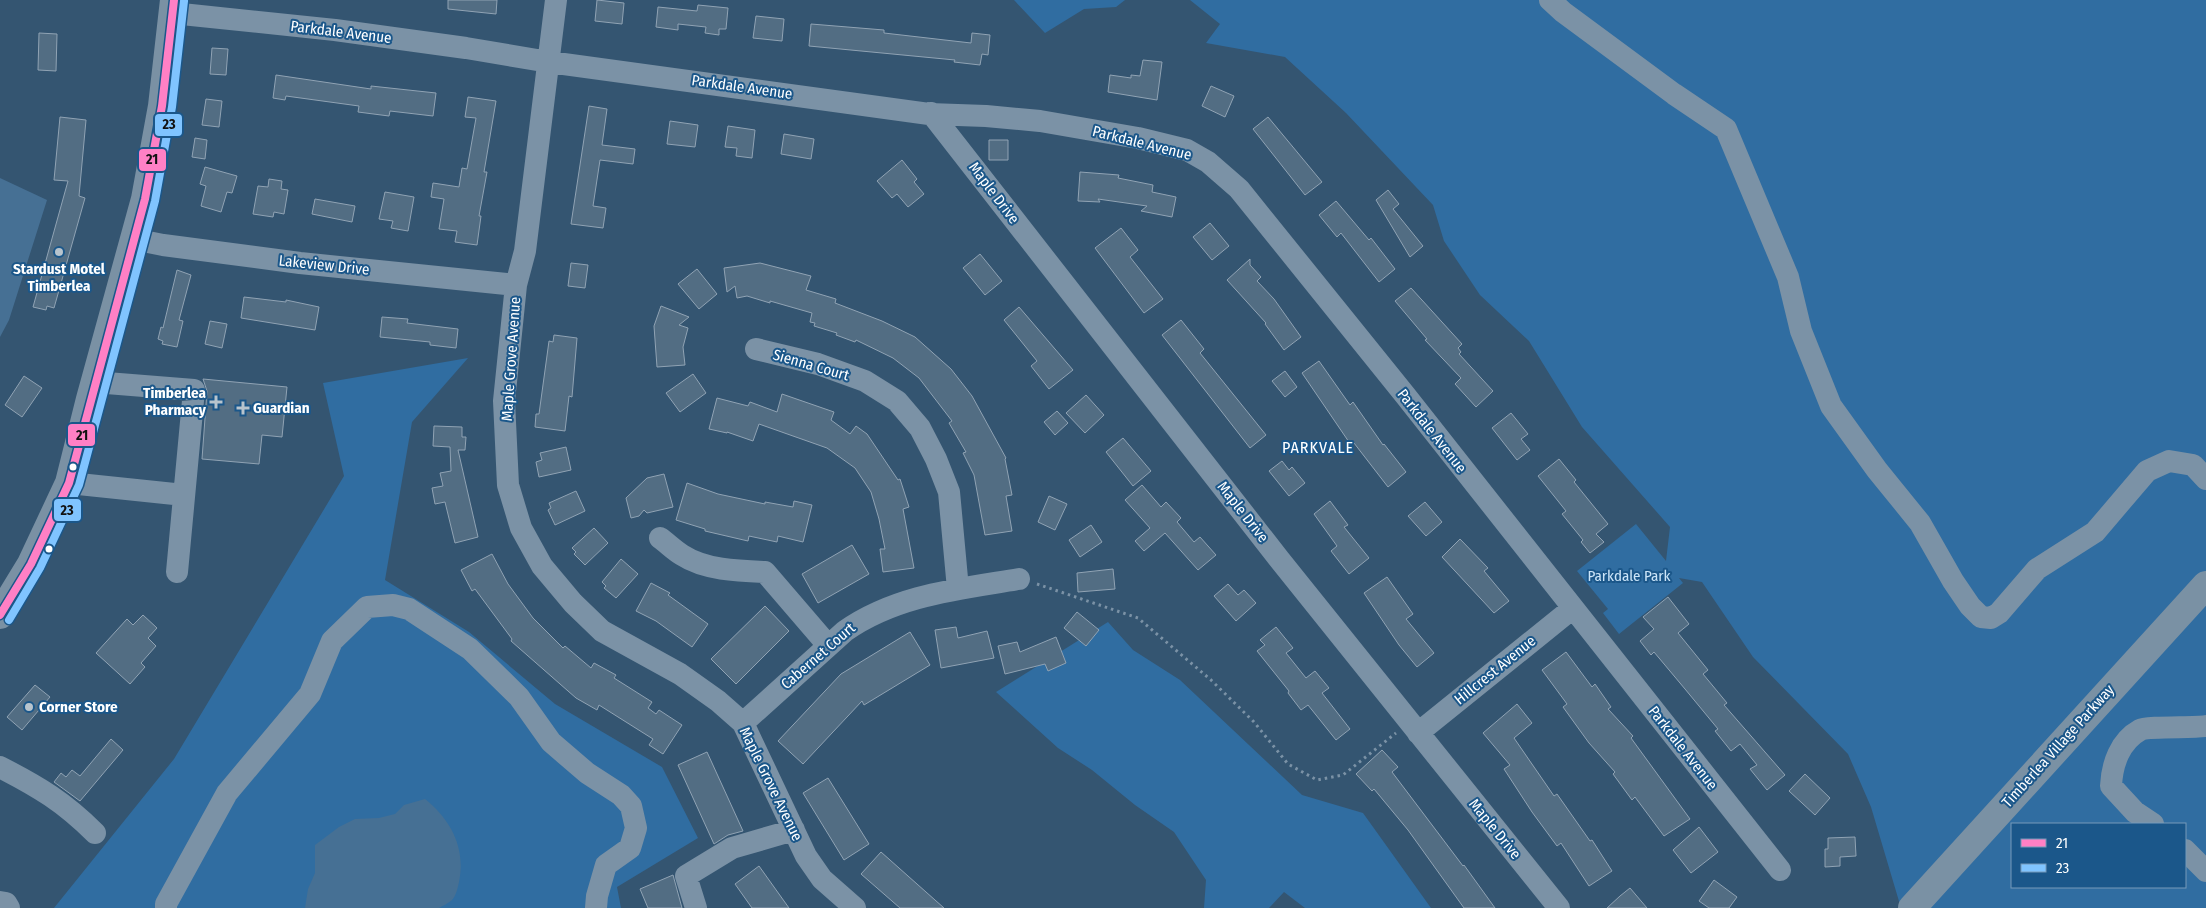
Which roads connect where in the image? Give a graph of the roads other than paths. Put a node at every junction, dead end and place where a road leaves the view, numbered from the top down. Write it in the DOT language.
graph roads {
  1 [pos="556,0"];
  2 [pos="1550,0"];
  3 [pos="173,7"];
  4 [pos="549,62"];
  5 [pos="931,113"];
  6 [pos="134,239"];
  7 [pos="516,285"];
  8 [pos="756,349"];
  9 [pos="94,382"];
  10 [pos="2206,479"];
  11 [pos="69,483"];
  12 [pos="184,495"];
  13 [pos="660,538"];
  14 [pos="177,572"];
  15 [pos="1019,579"];
  16 [pos="2206,585"];
  17 [pos="958,589"];
  18 [pos="1572,608"];
  19 [pos="0,615"];
  20 [pos="826,648"];
  21 [pos="744,723"];
  22 [pos="2206,726"];
  23 [pos="1414,727"];
  24 [pos="0,766"];
  25 [pos="2152,823"];
  26 [pos="794,830"];
  27 [pos="95,833"];
  28 [pos="2186,851"];
  29 [pos="1780,870"];
  30 [pos="2206,871"];
  31 [pos="0,902"];
  32 [pos="9,908"];
  33 [pos="166,908"];
  34 [pos="596,908"];
  35 [pos="696,908"];
  36 [pos="855,908"];
  37 [pos="1558,908"];
  38 [pos="1912,908"];
  1 -- 4 [label="street, Maple Grove Avenue"];
  2 -- 10 [label="street"];
  3 -- 4 [label="street, Parkdale Avenue"];
  3 -- 6 [label="main road"];
  4 -- 5 [label="street, Parkdale Avenue"];
  4 -- 7 [label="street, Maple Grove Avenue"];
  5 -- 18 [label="street, Parkdale Avenue"];
  5 -- 23 [label="street, Maple Drive"];
  6 -- 7 [label="street, Lakeview Drive"];
  6 -- 9 [label="main road"];
  7 -- 21 [label="street, Maple Grove Avenue"];
  8 -- 17 [label="street, Sienna Court"];
  9 -- 11 [label="main road"];
  9 -- 12 [label="street"];
  11 -- 12 [label="street"];
  11 -- 19 [label="main road"];
  12 -- 14 [label="street"];
  13 -- 20 [label="street"];
  15 -- 17 [label="street, Cabernet Court"];
  16 -- 38 [label="main road, Timberlea Village Parkway"];
  17 -- 20 [label="street, Cabernet Court"];
  18 -- 23 [label="street, Hillcrest Avenue"];
  18 -- 29 [label="street, Parkdale Avenue"];
  20 -- 21 [label="street, Cabernet Court"];
  21 -- 26 [label="street, Maple Grove Avenue"];
  22 -- 25 [label="street"];
  23 -- 37 [label="street, Maple Drive"];
  24 -- 27 [label="street"];
  26 -- 35 [label="street"];
  26 -- 36 [label="street, Maple Grove Avenue"];
  28 -- 30 [label="street"];
  31 -- 32 [label="street"];
  33 -- 34 [label="street"];
}
